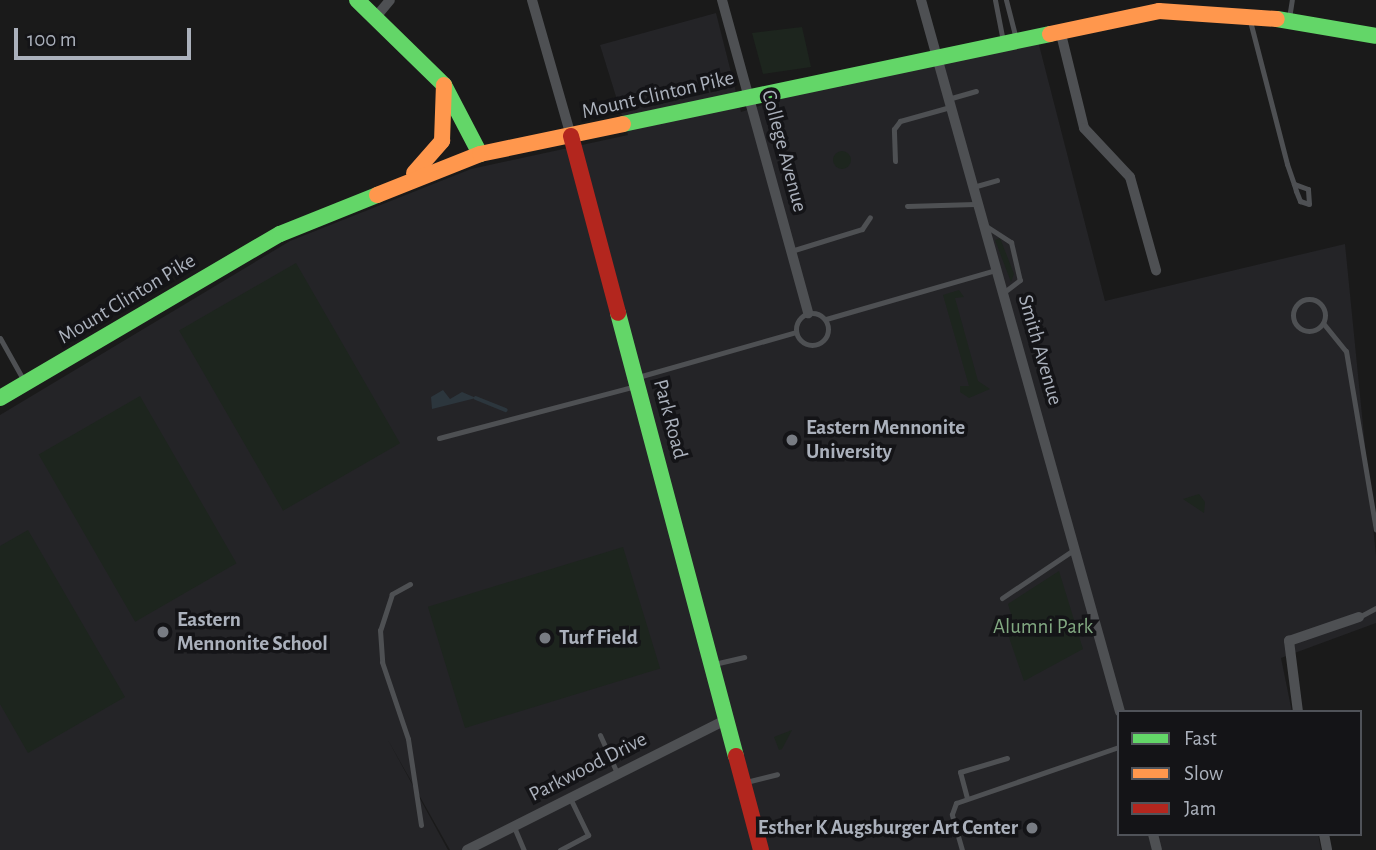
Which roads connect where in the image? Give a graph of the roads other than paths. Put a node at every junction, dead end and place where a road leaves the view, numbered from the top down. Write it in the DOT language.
graph roads {
  1 [pos="357,0"];
  2 [pos="390,0"];
  3 [pos="533,0"];
  4 [pos="722,0"];
  5 [pos="921,0"];
  6 [pos="995,0"];
  7 [pos="1006,0"];
  8 [pos="1292,0"];
  9 [pos="1250,7"];
  10 [pos="375,18"];
  11 [pos="1289,21"];
  12 [pos="1060,30"];
  13 [pos="1376,36"];
  14 [pos="1009,40"];
  15 [pos="1376,47"];
  16 [pos="938,55"];
  17 [pos="444,85"];
  18 [pos="976,91"];
  19 [pos="749,96"];
  20 [pos="949,103"];
  21 [pos="571,136"];
  22 [pos="480,153"];
  23 [pos="895,161"];
  24 [pos="997,180"];
  25 [pos="397,183"];
  26 [pos="1294,184"];
  27 [pos="970,187"];
  28 [pos="975,204"];
  29 [pos="907,206"];
  30 [pos="870,217"];
  31 [pos="982,225"];
  32 [pos="791,251"];
  33 [pos="996,270"];
  34 [pos="1156,270"];
  35 [pos="1003,293"];
  36 [pos="808,313"];
  37 [pos="826,319"];
  38 [pos="1323,323"];
  39 [pos="796,332"];
  40 [pos="0,338"];
  41 [pos="638,381"];
  42 [pos="26,383"];
  43 [pos="0,398"];
  44 [pos="439,438"];
  45 [pos="1376,530"];
  46 [pos="1072,551"];
  47 [pos="410,583"];
  48 [pos="1002,598"];
  49 [pos="1376,608"];
  50 [pos="1359,617"];
  51 [pos="744,657"];
  52 [pos="713,664"];
  53 [pos="1119,710"];
  54 [pos="1298,710"];
  55 [pos="727,719"];
  56 [pos="600,735"];
  57 [pos="1117,748"];
  58 [pos="1007,758"];
  59 [pos="617,774"];
  60 [pos="777,774"];
  61 [pos="743,782"];
  62 [pos="570,797"];
  63 [pos="967,798"];
  64 [pos="421,825"];
  65 [pos="514,826"];
  66 [pos="467,850"];
  67 [pos="524,850"];
  68 [pos="560,850"];
  69 [pos="761,850"];
  70 [pos="962,850"];
  1 -- 10 [label="street"];
  2 -- 10 [label="street"];
  3 -- 21 [label="street, Park Road"];
  4 -- 19 [label="street, College Avenue"];
  5 -- 16 [label="street, Smith Avenue"];
  6 -- 14 [label="lane"];
  7 -- 14 [label="lane"];
  8 -- 11 [label="lane"];
  9 -- 11 [label="street, Mount Clinton Pike"];
  9 -- 12 [label="street, Mount Clinton Pike"];
  9 -- 26 [label="lane"];
  10 -- 17 [label="street"];
  11 -- 13 [label="street, Mount Clinton Pike"];
  12 -- 14 [label="street, Mount Clinton Pike"];
  12 -- 34 [label="street"];
  13 -- 15 [label="street"];
  14 -- 16 [label="street, Mount Clinton Pike"];
  16 -- 19 [label="street, Mount Clinton Pike"];
  16 -- 20 [label="street, Smith Avenue"];
  17 -- 22 [label="street"];
  17 -- 25 [label="street"];
  18 -- 20 [label="lane"];
  19 -- 21 [label="street, Mount Clinton Pike"];
  19 -- 32 [label="street, College Avenue"];
  20 -- 23 [label="lane"];
  20 -- 27 [label="street, Smith Avenue"];
  21 -- 22 [label="street, Mount Clinton Pike"];
  21 -- 41 [label="street, Park Road"];
  22 -- 25 [label="street, Mount Clinton Pike"];
  24 -- 27 [label="lane"];
  25 -- 42 [label="street, Mount Clinton Pike"];
  27 -- 28 [label="street, Smith Avenue"];
  28 -- 29 [label="lane"];
  28 -- 31 [label="street, Smith Avenue"];
  30 -- 32 [label="lane"];
  31 -- 33 [label="street, Smith Avenue"];
  31 -- 35 [label="lane"];
  32 -- 36 [label="street, College Avenue"];
  33 -- 35 [label="street, Smith Avenue"];
  33 -- 37 [label="lane"];
  35 -- 46 [label="street, Smith Avenue"];
  36 -- 37 [label="lane"];
  36 -- 39 [label="lane"];
  37 -- 39 [label="lane"];
  38 -- 38 [label="lane"];
  38 -- 45 [label="lane"];
  39 -- 41 [label="lane"];
  40 -- 42 [label="lane"];
  41 -- 44 [label="lane"];
  41 -- 52 [label="street, Park Road"];
  42 -- 43 [label="street, Mount Clinton Pike"];
  46 -- 48 [label="lane"];
  46 -- 53 [label="street, Smith Avenue"];
  47 -- 64 [label="lane"];
  49 -- 50 [label="lane"];
  50 -- 54 [label="street"];
  51 -- 52 [label="lane"];
  52 -- 55 [label="street, Park Road"];
  55 -- 59 [label="street, Parkwood Drive"];
  55 -- 61 [label="street, Park Road"];
  56 -- 59 [label="lane"];
  57 -- 63 [label="lane"];
  58 -- 63 [label="lane"];
  59 -- 62 [label="street, Parkwood Drive"];
  60 -- 61 [label="lane"];
  61 -- 69 [label="street, Park Road"];
  62 -- 65 [label="street, Parkwood Drive"];
  62 -- 68 [label="lane"];
  63 -- 70 [label="lane"];
  65 -- 66 [label="street, Parkwood Drive"];
  65 -- 67 [label="lane"];
}
